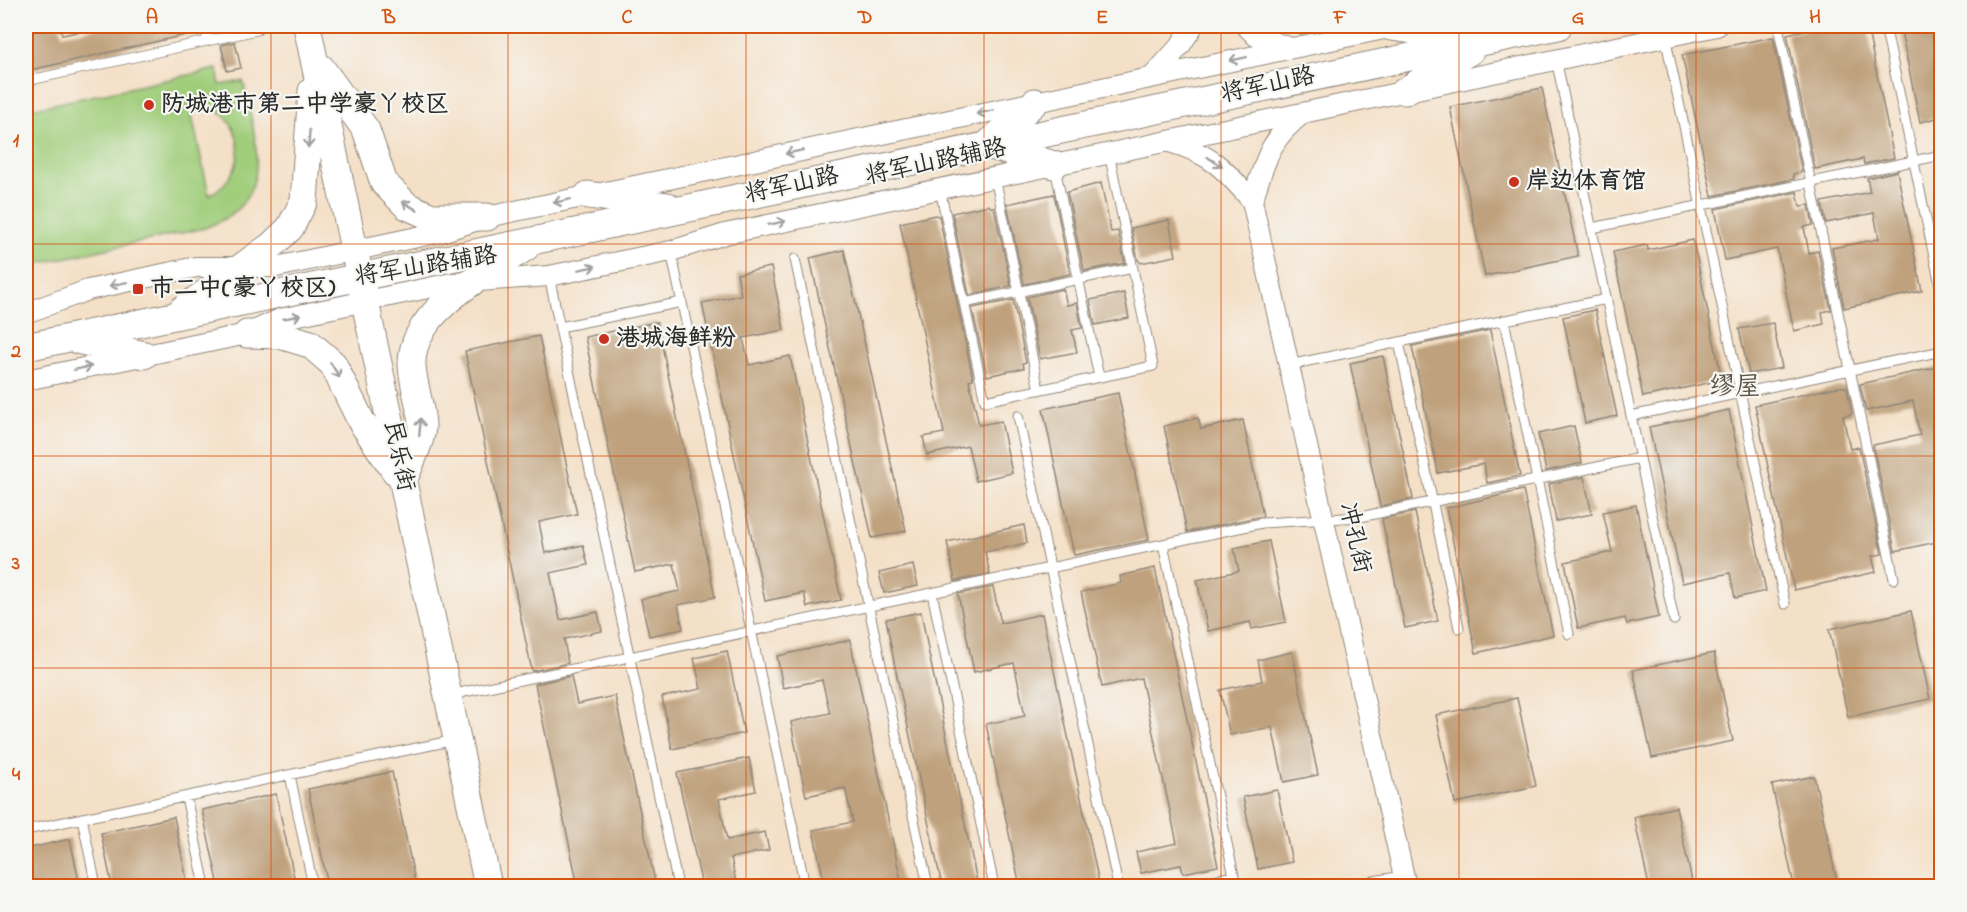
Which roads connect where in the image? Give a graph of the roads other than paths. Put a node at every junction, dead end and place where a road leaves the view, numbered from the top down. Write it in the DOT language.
graph roads {
  1 [pos="205,26"];
  2 [pos="308,26"];
  3 [pos="1193,26"];
  4 [pos="1246,26"];
  5 [pos="1394,26"];
  6 [pos="1558,26"];
  7 [pos="1717,26"];
  8 [pos="1778,26"];
  9 [pos="1885,26"];
  10 [pos="257,30"];
  11 [pos="1333,32"];
  12 [pos="1665,36"];
  13 [pos="1487,40"];
  14 [pos="208,41"];
  15 [pos="1291,48"];
  16 [pos="1556,59"];
  17 [pos="315,60"];
  18 [pos="1152,77"];
  19 [pos="26,81"];
  20 [pos="1405,91"];
  21 [pos="1035,102"];
  22 [pos="1304,112"];
  23 [pos="1166,141"];
  24 [pos="987,145"];
  25 [pos="1109,153"];
  26 [pos="1941,155"];
  27 [pos="1914,160"];
  28 [pos="1054,165"];
  29 [pos="995,177"];
  30 [pos="1810,182"];
  31 [pos="940,189"];
  32 [pos="588,195"];
  33 [pos="1252,201"];
  34 [pos="1701,205"];
  35 [pos="687,208"];
  36 [pos="487,217"];
  37 [pos="1592,228"];
  38 [pos="536,240"];
  39 [pos="671,251"];
  40 [pos="795,259"];
  41 [pos="242,267"];
  42 [pos="1133,268"];
  43 [pos="360,276"];
  44 [pos="549,276"];
  45 [pos="1078,279"];
  46 [pos="475,282"];
  47 [pos="1019,292"];
  48 [pos="1941,294"];
  49 [pos="1607,299"];
  50 [pos="682,302"];
  51 [pos="964,303"];
  52 [pos="26,313"];
  53 [pos="174,316"];
  54 [pos="1504,320"];
  55 [pos="560,327"];
  56 [pos="248,334"];
  57 [pos="67,338"];
  58 [pos="1399,342"];
  59 [pos="26,347"];
  60 [pos="1941,351"];
  61 [pos="144,356"];
  62 [pos="1289,365"];
  63 [pos="1850,370"];
  64 [pos="1099,377"];
  65 [pos="26,380"];
  66 [pos="1039,390"];
  67 [pos="1741,393"];
  68 [pos="1018,416"];
  69 [pos="1631,416"];
  70 [pos="1640,458"];
  71 [pos="1537,480"];
  72 [pos="403,483"];
  73 [pos="1432,502"];
  74 [pos="1324,519"];
  75 [pos="1163,544"];
  76 [pos="1050,568"];
  77 [pos="1894,579"];
  78 [pos="932,593"];
  79 [pos="1785,604"];
  80 [pos="868,606"];
  81 [pos="1674,620"];
  82 [pos="1459,628"];
  83 [pos="751,631"];
  84 [pos="1569,634"];
  85 [pos="630,657"];
  86 [pos="448,695"];
  87 [pos="457,740"];
  88 [pos="290,775"];
  89 [pos="186,797"];
  90 [pos="82,818"];
  91 [pos="26,830"];
  92 [pos="1406,884"];
  93 [pos="96,886"];
  94 [pos="205,886"];
  95 [pos="313,886"];
  96 [pos="488,886"];
  97 [pos="678,886"];
  98 [pos="805,886"];
  99 [pos="928,886"];
  100 [pos="994,886"];
  101 [pos="1118,886"];
  102 [pos="1182,886"];
  103 [pos="1376,886"];
  1 -- 14 [label="lane"];
  2 -- 17 [label="street, 民乐街"];
  3 -- 18 [label="street"];
  4 -- 15 [label="street"];
  5 -- 11 [label="street, 将军山路辅路"];
  5 -- 13 [label="street"];
  6 -- 13 [label="street, 将军山路"];
  7 -- 12 [label="street, 将军山路辅路"];
  8 -- 30 [label="lane"];
  9 -- 27 [label="lane"];
  10 -- 14 [label="lane"];
  11 -- 15 [label="street, 将军山路辅路"];
  12 -- 16 [label="street, 将军山路辅路"];
  12 -- 34 [label="lane"];
  13 -- 20 [label="street"];
  13 -- 24 [label="street, 将军山路"];
  14 -- 19 [label="lane"];
  15 -- 18 [label="street, 将军山路辅路, one-way"];
  16 -- 20 [label="street, 将军山路辅路"];
  16 -- 37 [label="lane"];
  36 -- 17 [label="street, one-way"];
  17 -- 41 [label="street, one-way"];
  17 -- 43 [label="street, 民乐街"];
  18 -- 21 [label="street, 将军山路辅路"];
  20 -- 22 [label="street, 将军山路辅路"];
  21 -- 24 [label="street"];
  21 -- 32 [label="street, 将军山路辅路, one-way"];
  22 -- 23 [label="street, 将军山路辅路"];
  22 -- 33 [label="street"];
  23 -- 25 [label="street, 将军山路辅路"];
  23 -- 33 [label="street, 冲孔街, one-way"];
  24 -- 28 [label="street"];
  24 -- 35 [label="street, 将军山路"];
  25 -- 28 [label="street, 将军山路辅路"];
  25 -- 42 [label="lane"];
  26 -- 27 [label="lane"];
  27 -- 30 [label="lane"];
  27 -- 48 [label="lane"];
  28 -- 29 [label="street, 将军山路辅路"];
  28 -- 45 [label="lane"];
  29 -- 31 [label="street, 将军山路辅路"];
  29 -- 47 [label="lane"];
  30 -- 34 [label="lane"];
  30 -- 63 [label="lane"];
  39 -- 31 [label="street, 将军山路辅路, one-way"];
  31 -- 51 [label="lane"];
  32 -- 35 [label="street"];
  32 -- 36 [label="street, 将军山路辅路, one-way"];
  33 -- 62 [label="street, 冲孔街"];
  34 -- 37 [label="lane"];
  34 -- 67 [label="lane"];
  35 -- 38 [label="street, 将军山路"];
  36 -- 43 [label="street, 将军山路辅路"];
  37 -- 49 [label="lane"];
  38 -- 43 [label="street, 将军山路"];
  38 -- 46 [label="street"];
  44 -- 39 [label="street, 将军山路辅路, one-way"];
  39 -- 50 [label="lane"];
  40 -- 80 [label="lane"];
  41 -- 43 [label="street, 将军山路辅路"];
  41 -- 52 [label="street, 将军山路辅路, one-way"];
  41 -- 53 [label="street"];
  42 -- 45 [label="lane"];
  42 -- 64 [label="lane"];
  43 -- 46 [label="street, 将军山路辅路"];
  43 -- 53 [label="street, 将军山路"];
  56 -- 43 [label="street, 将军山路辅路, one-way"];
  43 -- 72 [label="street, 民乐街"];
  44 -- 46 [label="street, 将军山路辅路"];
  44 -- 55 [label="lane"];
  45 -- 47 [label="lane"];
  45 -- 64 [label="lane"];
  72 -- 46 [label="street, one-way"];
  47 -- 51 [label="lane"];
  47 -- 66 [label="lane"];
  49 -- 54 [label="lane"];
  49 -- 69 [label="lane"];
  50 -- 55 [label="lane"];
  50 -- 83 [label="lane"];
  51 -- 66 [label="lane"];
  53 -- 57 [label="street, 将军山路"];
  54 -- 58 [label="lane"];
  54 -- 71 [label="lane"];
  55 -- 85 [label="lane"];
  56 -- 61 [label="street, 将军山路辅路"];
  56 -- 72 [label="street, one-way"];
  57 -- 59 [label="street, 将军山路"];
  57 -- 61 [label="street"];
  58 -- 62 [label="lane"];
  58 -- 73 [label="lane"];
  60 -- 63 [label="lane"];
  65 -- 61 [label="street, 将军山路辅路, one-way"];
  62 -- 74 [label="street, 冲孔街"];
  63 -- 67 [label="lane"];
  63 -- 77 [label="lane"];
  64 -- 66 [label="lane"];
  67 -- 69 [label="lane"];
  67 -- 79 [label="lane"];
  68 -- 76 [label="lane"];
  69 -- 70 [label="lane"];
  70 -- 71 [label="lane"];
  70 -- 81 [label="lane"];
  71 -- 73 [label="lane"];
  71 -- 84 [label="lane"];
  72 -- 86 [label="street, 民乐街"];
  73 -- 74 [label="lane"];
  73 -- 82 [label="lane"];
  74 -- 75 [label="lane"];
  74 -- 92 [label="street, 冲孔街"];
  75 -- 76 [label="lane"];
  75 -- 102 [label="lane"];
  76 -- 78 [label="lane"];
  76 -- 101 [label="lane"];
  78 -- 80 [label="lane"];
  78 -- 100 [label="lane"];
  80 -- 83 [label="lane"];
  80 -- 99 [label="lane"];
  83 -- 85 [label="lane"];
  83 -- 98 [label="lane"];
  85 -- 86 [label="lane"];
  85 -- 97 [label="lane"];
  86 -- 87 [label="street, 民乐街"];
  87 -- 88 [label="lane"];
  87 -- 96 [label="street, 民乐街"];
  88 -- 89 [label="lane"];
  88 -- 95 [label="lane"];
  89 -- 90 [label="lane"];
  89 -- 94 [label="lane"];
  90 -- 91 [label="lane"];
  90 -- 93 [label="lane"];
  92 -- 103 [label="street"];
}
